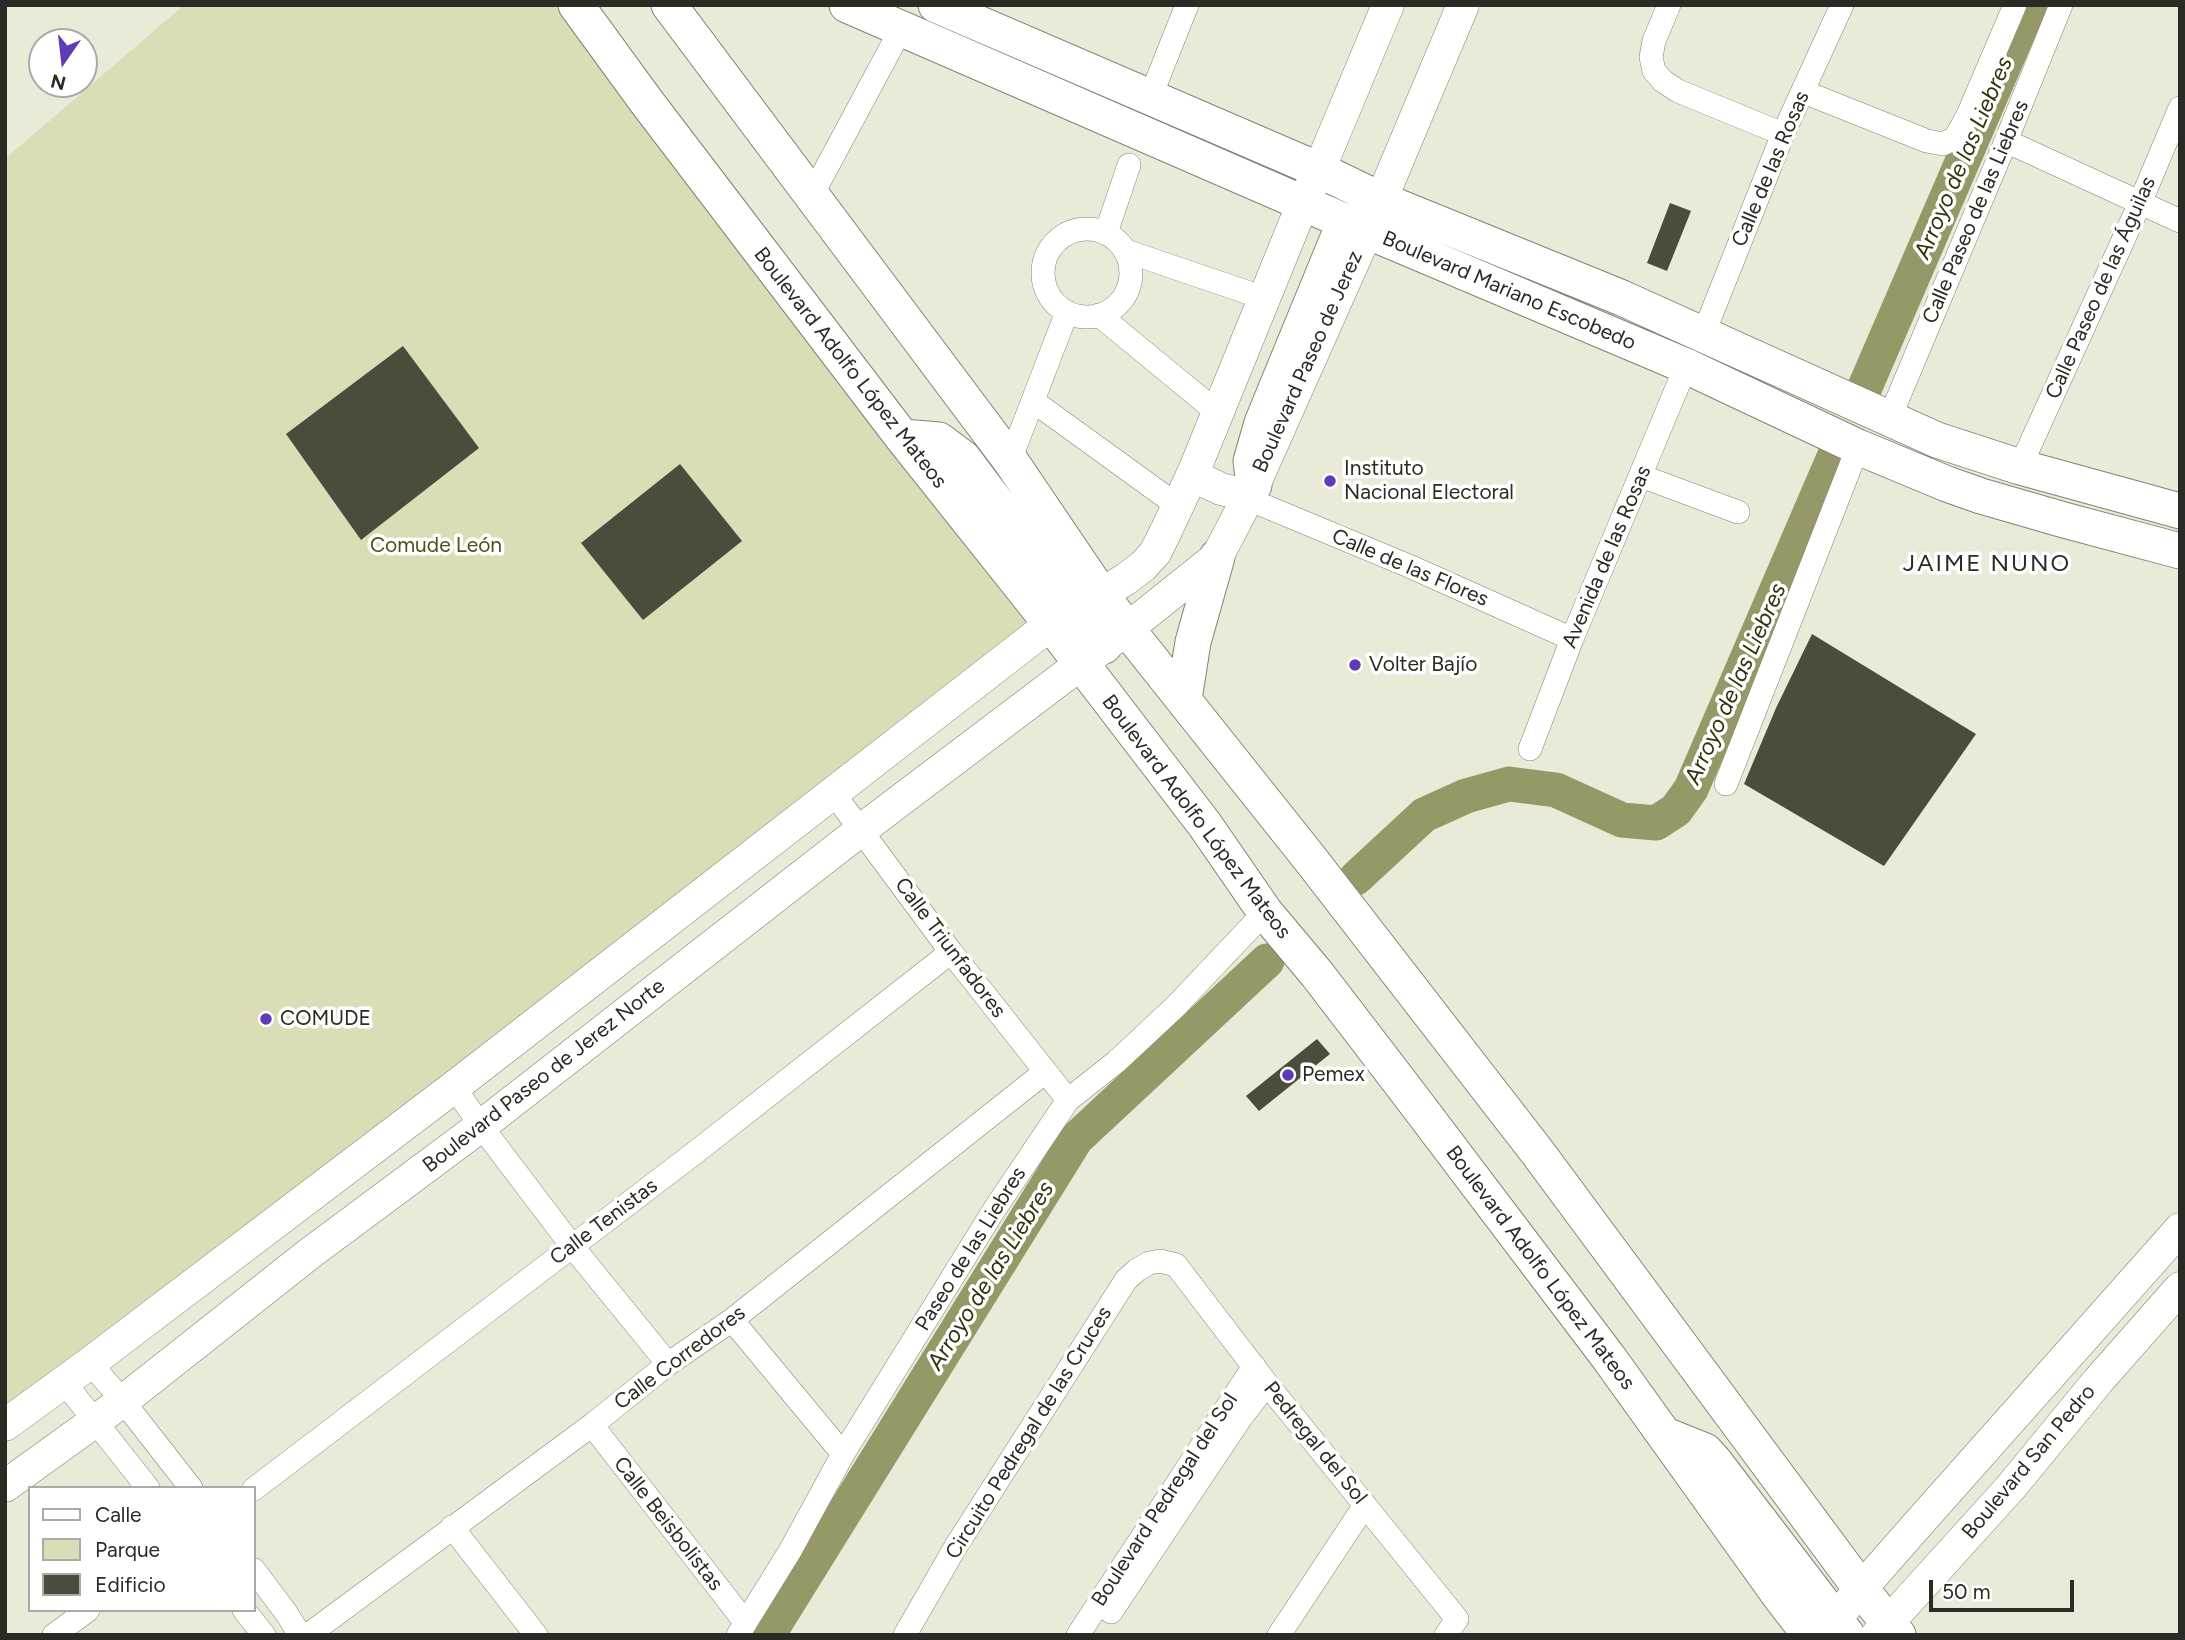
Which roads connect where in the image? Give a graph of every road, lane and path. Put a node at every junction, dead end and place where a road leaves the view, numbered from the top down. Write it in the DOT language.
graph roads {
  1 [pos="576,5"];
  2 [pos="847,5"];
  3 [pos="936,5"];
  4 [pos="1187,5"];
  5 [pos="1388,5"];
  6 [pos="1463,5"];
  7 [pos="1669,5"];
  8 [pos="1842,5"];
  9 [pos="2015,5"];
  10 [pos="2061,5"];
  11 [pos="675,8"];
  12 [pos="901,29"];
  13 [pos="1804,92"];
  14 [pos="1150,98"];
  15 [pos="2180,108"];
  16 [pos="1783,134"];
  17 [pos="2006,141"];
  18 [pos="1129,165"];
  19 [pos="1319,170"];
  20 [pos="812,195"];
  21 [pos="1303,203"];
  22 [pos="2140,203"];
  23 [pos="1365,217"];
  24 [pos="2180,221"];
  25 [pos="1106,233"];
  26 [pos="1126,251"];
  27 [pos="1264,298"];
  28 [pos="1067,312"];
  29 [pos="1099,315"];
  30 [pos="1703,335"];
  31 [pos="1686,366"];
  32 [pos="1033,401"];
  33 [pos="1217,412"];
  34 [pos="1890,417"];
  35 [pos="1262,423"];
  36 [pos="1858,447"];
  37 [pos="1010,460"];
  38 [pos="2020,467"];
  39 [pos="1194,471"];
  40 [pos="1641,476"];
  41 [pos="1251,492"];
  42 [pos="1178,506"];
  43 [pos="2180,511"];
  44 [pos="1738,512"];
  45 [pos="2180,551"];
  46 [pos="1217,557"];
  47 [pos="1076,608"];
  48 [pos="1572,639"];
  49 [pos="1104,646"];
  50 [pos="1184,699"];
  51 [pos="1531,748"];
  52 [pos="1726,784"];
  53 [pos="834,794"];
  54 [pos="861,830"];
  55 [pos="1265,912"];
  56 [pos="951,952"];
  57 [pos="1045,1072"];
  58 [pos="454,1087"];
  59 [pos="1068,1100"];
  60 [pos="481,1126"];
  61 [pos="2180,1228"];
  62 [pos="572,1246"];
  63 [pos="1176,1265"];
  64 [pos="2180,1288"];
  65 [pos="732,1320"];
  66 [pos="90,1363"];
  67 [pos="668,1364"];
  68 [pos="1260,1375"];
  69 [pos="64,1382"];
  70 [pos="123,1401"];
  71 [pos="94,1421"];
  72 [pos="5,1425"];
  73 [pos="592,1425"];
  74 [pos="843,1454"];
  75 [pos="5,1486"];
  76 [pos="146,1486"];
  77 [pos="189,1486"];
  78 [pos="256,1487"];
  79 [pos="1366,1505"];
  80 [pos="452,1527"];
  81 [pos="256,1573"];
  82 [pos="1861,1588"];
  83 [pos="85,1612"];
  84 [pos="246,1612"];
  85 [pos="1451,1627"];
  86 [pos="741,1628"];
  87 [pos="1829,1631"];
  88 [pos="1888,1631"];
  89 [pos="54,1635"];
  90 [pos="264,1635"];
  91 [pos="300,1635"];
  92 [pos="308,1635"];
  93 [pos="536,1635"];
  94 [pos="905,1635"];
  95 [pos="1078,1635"];
  96 [pos="1096,1635"];
  97 [pos="1279,1635"];
  1 -- 47 [label="main road, Boulevard Adolfo López Mateos"];
  2 -- 12 [label="main road, Boulevard Mariano Escobedo"];
  3 -- 14 [label="main road, Boulevard Mariano Escobedo"];
  4 -- 14 [label="street"];
  5 -- 19 [label="main road"];
  6 -- 23 [label="main road, Boulevard Paseo de Jerez"];
  7 -- 16 [label="street"];
  8 -- 13 [label="street, Calle de las Rosas"];
  9 -- 13 [label="street"];
  10 -- 17 [label="street, Calle Paseo de las Liebres"];
  11 -- 20 [label="main road, Boulevard Adolfo López Mateos"];
  12 -- 20 [label="street"];
  12 -- 21 [label="main road, Boulevard Mariano Escobedo"];
  13 -- 16 [label="street, Calle de las Rosas"];
  14 -- 19 [label="main road, Boulevard Mariano Escobedo"];
  15 -- 22 [label="street, Calle Paseo de las Águilas"];
  16 -- 30 [label="street, Calle de las Rosas"];
  17 -- 22 [label="street"];
  17 -- 34 [label="street, Calle Paseo de las Liebres"];
  18 -- 25 [label="street"];
  19 -- 21 [label="main road"];
  19 -- 23 [label="main road, Boulevard Mariano Escobedo"];
  20 -- 37 [label="main road, Boulevard Adolfo López Mateos"];
  21 -- 23 [label="main road, Boulevard Mariano Escobedo"];
  21 -- 27 [label="main road"];
  22 -- 24 [label="street"];
  22 -- 38 [label="street, Calle Paseo de las Águilas"];
  23 -- 30 [label="main road, Boulevard Mariano Escobedo"];
  23 -- 31 [label="main road, Boulevard Mariano Escobedo"];
  23 -- 35 [label="main road"];
  23 -- 41 [label="main road, Boulevard Paseo de Jerez"];
  25 -- 26 [label="street"];
  25 -- 28 [label="street"];
  26 -- 27 [label="street"];
  26 -- 29 [label="street"];
  27 -- 33 [label="main road"];
  28 -- 29 [label="street"];
  28 -- 32 [label="street"];
  29 -- 33 [label="street"];
  30 -- 34 [label="main road, Boulevard Mariano Escobedo"];
  31 -- 36 [label="main road, Boulevard Mariano Escobedo"];
  31 -- 40 [label="street, Avenida de las Rosas"];
  32 -- 37 [label="street"];
  32 -- 42 [label="street"];
  33 -- 35 [label="main road"];
  33 -- 39 [label="main road"];
  34 -- 38 [label="main road, Boulevard Mariano Escobedo"];
  35 -- 41 [label="main road"];
  36 -- 45 [label="main road, Boulevard Mariano Escobedo"];
  36 -- 52 [label="street"];
  37 -- 47 [label="main road, Boulevard Adolfo López Mateos"];
  38 -- 43 [label="main road, Boulevard Mariano Escobedo"];
  39 -- 41 [label="main road"];
  39 -- 42 [label="main road"];
  40 -- 44 [label="street"];
  40 -- 48 [label="street, Avenida de las Rosas"];
  41 -- 46 [label="main road, Boulevard Paseo de Jerez"];
  41 -- 48 [label="street, Calle de las Flores"];
  42 -- 47 [label="main road"];
  46 -- 49 [label="main road, Boulevard Paseo de Jerez"];
  46 -- 50 [label="main road"];
  47 -- 49 [label="main road, Boulevard Adolfo López Mateos"];
  47 -- 49 [label="main road, Boulevard Adolfo López Mateos"];
  47 -- 53 [label="main road"];
  48 -- 51 [label="street, Avenida de las Rosas"];
  49 -- 50 [label="main road, Boulevard Adolfo López Mateos"];
  49 -- 54 [label="main road, Boulevard Paseo de Jerez Norte"];
  49 -- 55 [label="main road, Boulevard Adolfo López Mateos"];
  50 -- 82 [label="main road, Boulevard Adolfo López Mateos"];
  53 -- 54 [label="street, Calle Triunfadores"];
  53 -- 58 [label="main road"];
  54 -- 56 [label="street, Calle Triunfadores"];
  54 -- 60 [label="main road, Boulevard Paseo de Jerez Norte"];
  55 -- 59 [label="street, Paseo de las Liebres"];
  55 -- 87 [label="main road, Boulevard Adolfo López Mateos"];
  56 -- 57 [label="street, Calle Triunfadores"];
  56 -- 62 [label="street, Calle Tenistas"];
  57 -- 59 [label="street, Calle Triunfadores"];
  57 -- 65 [label="street, Calle Corredores"];
  58 -- 60 [label="street"];
  58 -- 66 [label="main road"];
  59 -- 74 [label="street, Paseo de las Liebres"];
  60 -- 62 [label="street"];
  60 -- 70 [label="main road, Boulevard Paseo de Jerez Norte"];
  61 -- 82 [label="main road, Boulevard San Pedro"];
  62 -- 67 [label="street"];
  62 -- 78 [label="street, Calle Tenistas"];
  63 -- 68 [label="street, Pedregal del Sol"];
  63 -- 94 [label="street, Circuito Pedregal de las Cruces"];
  64 -- 88 [label="main road, Boulevard San Pedro"];
  65 -- 67 [label="street, Calle Corredores"];
  65 -- 74 [label="street"];
  66 -- 69 [label="main road"];
  66 -- 70 [label="street"];
  67 -- 73 [label="street, Calle Corredores"];
  68 -- 79 [label="street, Pedregal del Sol"];
  68 -- 95 [label="street, Boulevard Pedregal del Sol"];
  68 -- 96 [label="street, Boulevard Pedregal del Sol"];
  69 -- 71 [label="street"];
  69 -- 72 [label="main road"];
  70 -- 71 [label="main road, Boulevard Paseo de Jerez Norte"];
  70 -- 77 [label="street"];
  71 -- 75 [label="main road, Boulevard Paseo de Jerez Norte"];
  71 -- 76 [label="street"];
  73 -- 80 [label="street, Calle Corredores"];
  73 -- 86 [label="street, Calle Beisbolistas"];
  74 -- 86 [label="street, Paseo de las Liebres"];
  79 -- 85 [label="street, Pedregal del Sol"];
  79 -- 97 [label="street"];
  80 -- 92 [label="street, Calle Corredores"];
  80 -- 93 [label="street"];
  81 -- 91 [label="street"];
  82 -- 87 [label="main road"];
  82 -- 88 [label="main road, Boulevard Adolfo López Mateos"];
  83 -- 89 [label="street"];
  84 -- 90 [label="street"];
}
